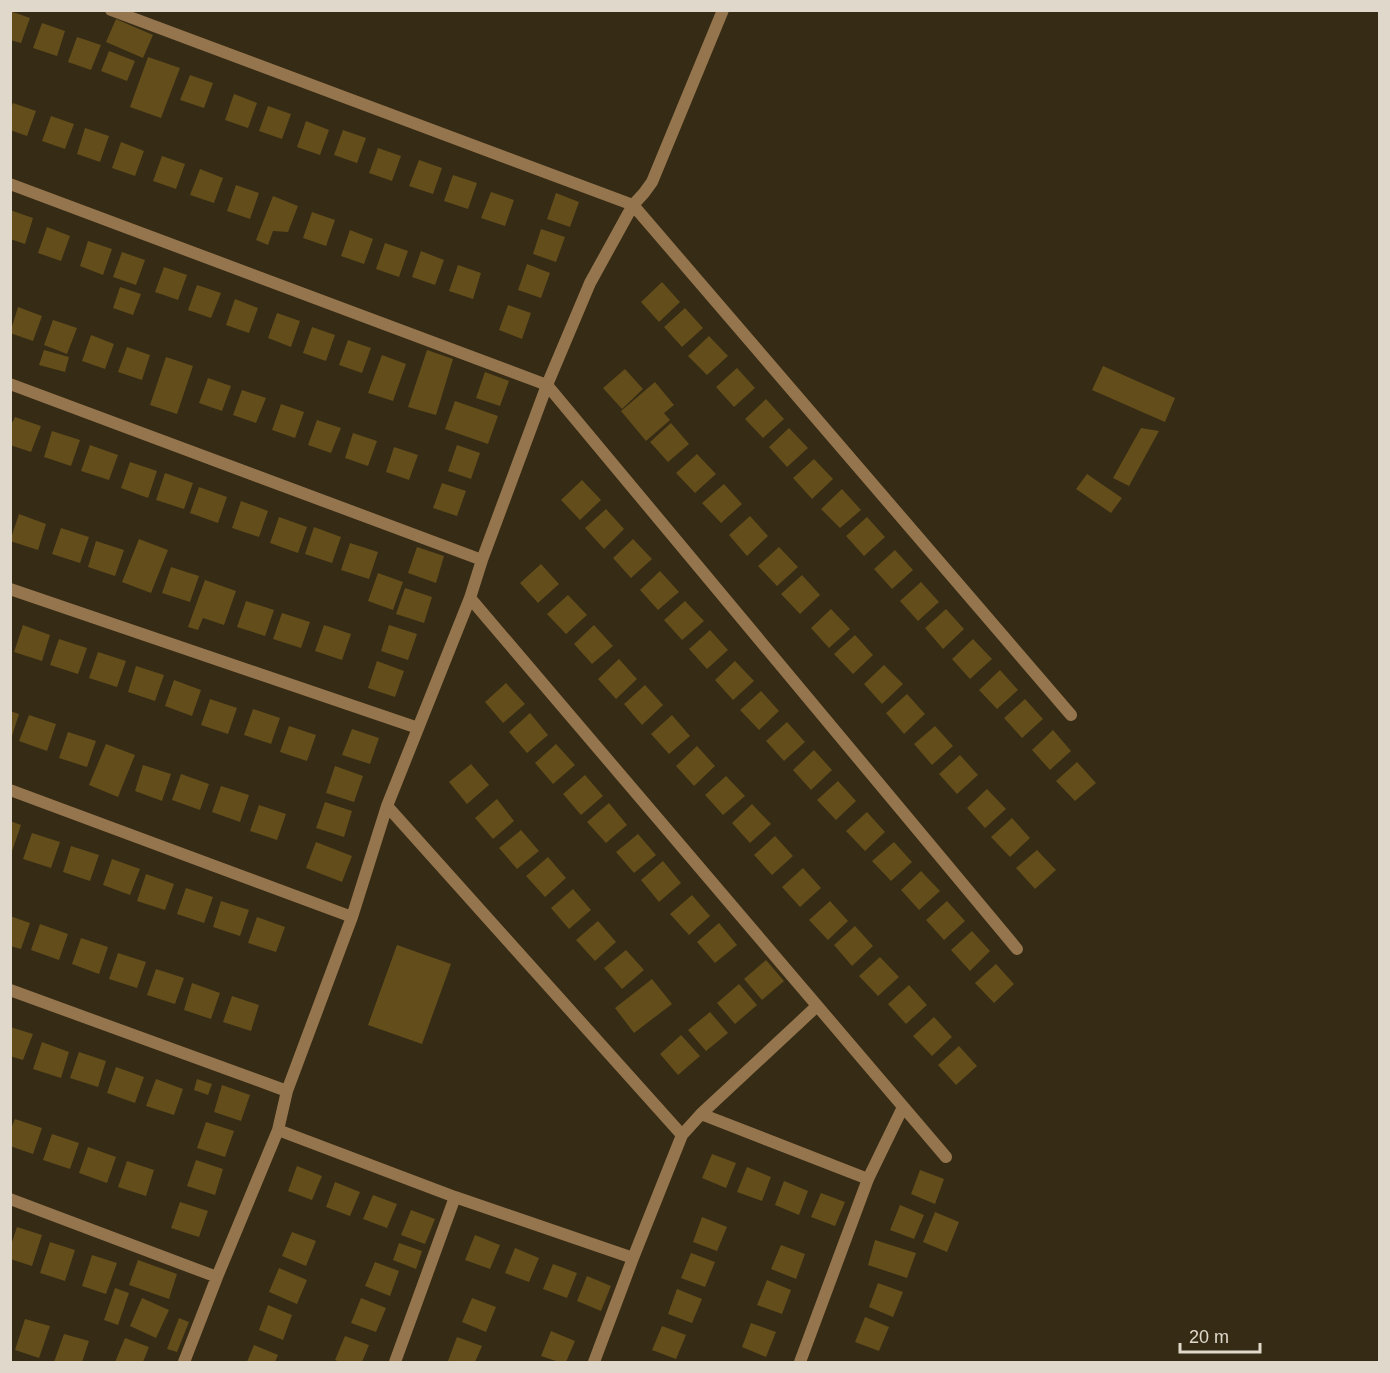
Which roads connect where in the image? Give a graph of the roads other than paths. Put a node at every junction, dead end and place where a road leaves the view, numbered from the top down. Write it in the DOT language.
graph roads {
  1 [pos="111,10"];
  2 [pos="723,10"];
  3 [pos="10,184"];
  4 [pos="633,205"];
  5 [pos="10,384"];
  6 [pos="547,385"];
  7 [pos="482,560"];
  8 [pos="10,590"];
  9 [pos="470,598"];
  10 [pos="1071,715"];
  11 [pos="418,728"];
  12 [pos="10,790"];
  13 [pos="387,806"];
  14 [pos="352,917"];
  15 [pos="1017,948"];
  16 [pos="10,990"];
  17 [pos="817,1006"];
  18 [pos="287,1090"];
  19 [pos="903,1107"];
  20 [pos="701,1114"];
  21 [pos="278,1130"];
  22 [pos="682,1135"];
  23 [pos="946,1157"];
  24 [pos="868,1179"];
  25 [pos="455,1197"];
  26 [pos="10,1199"];
  27 [pos="633,1258"];
  28 [pos="217,1277"];
  29 [pos="184,1362"];
  30 [pos="395,1362"];
  31 [pos="594,1362"];
  32 [pos="800,1362"];
  1 -- 4 [label="street"];
  2 -- 4 [label="street"];
  3 -- 6 [label="street"];
  4 -- 6 [label="street"];
  4 -- 10 [label="street"];
  5 -- 7 [label="street"];
  6 -- 7 [label="street"];
  6 -- 15 [label="street"];
  7 -- 9 [label="street"];
  8 -- 11 [label="street"];
  9 -- 11 [label="street"];
  9 -- 17 [label="street"];
  11 -- 13 [label="street"];
  12 -- 14 [label="street"];
  13 -- 14 [label="street"];
  13 -- 22 [label="street"];
  14 -- 18 [label="street"];
  16 -- 18 [label="street"];
  17 -- 19 [label="street"];
  17 -- 20 [label="street"];
  18 -- 21 [label="street"];
  19 -- 23 [label="street"];
  19 -- 24 [label="street"];
  20 -- 22 [label="street"];
  20 -- 24 [label="street"];
  21 -- 25 [label="street"];
  21 -- 28 [label="street"];
  22 -- 27 [label="street"];
  24 -- 32 [label="street"];
  25 -- 27 [label="street"];
  25 -- 30 [label="street"];
  26 -- 28 [label="street"];
  27 -- 31 [label="street"];
  28 -- 29 [label="street"];
}
